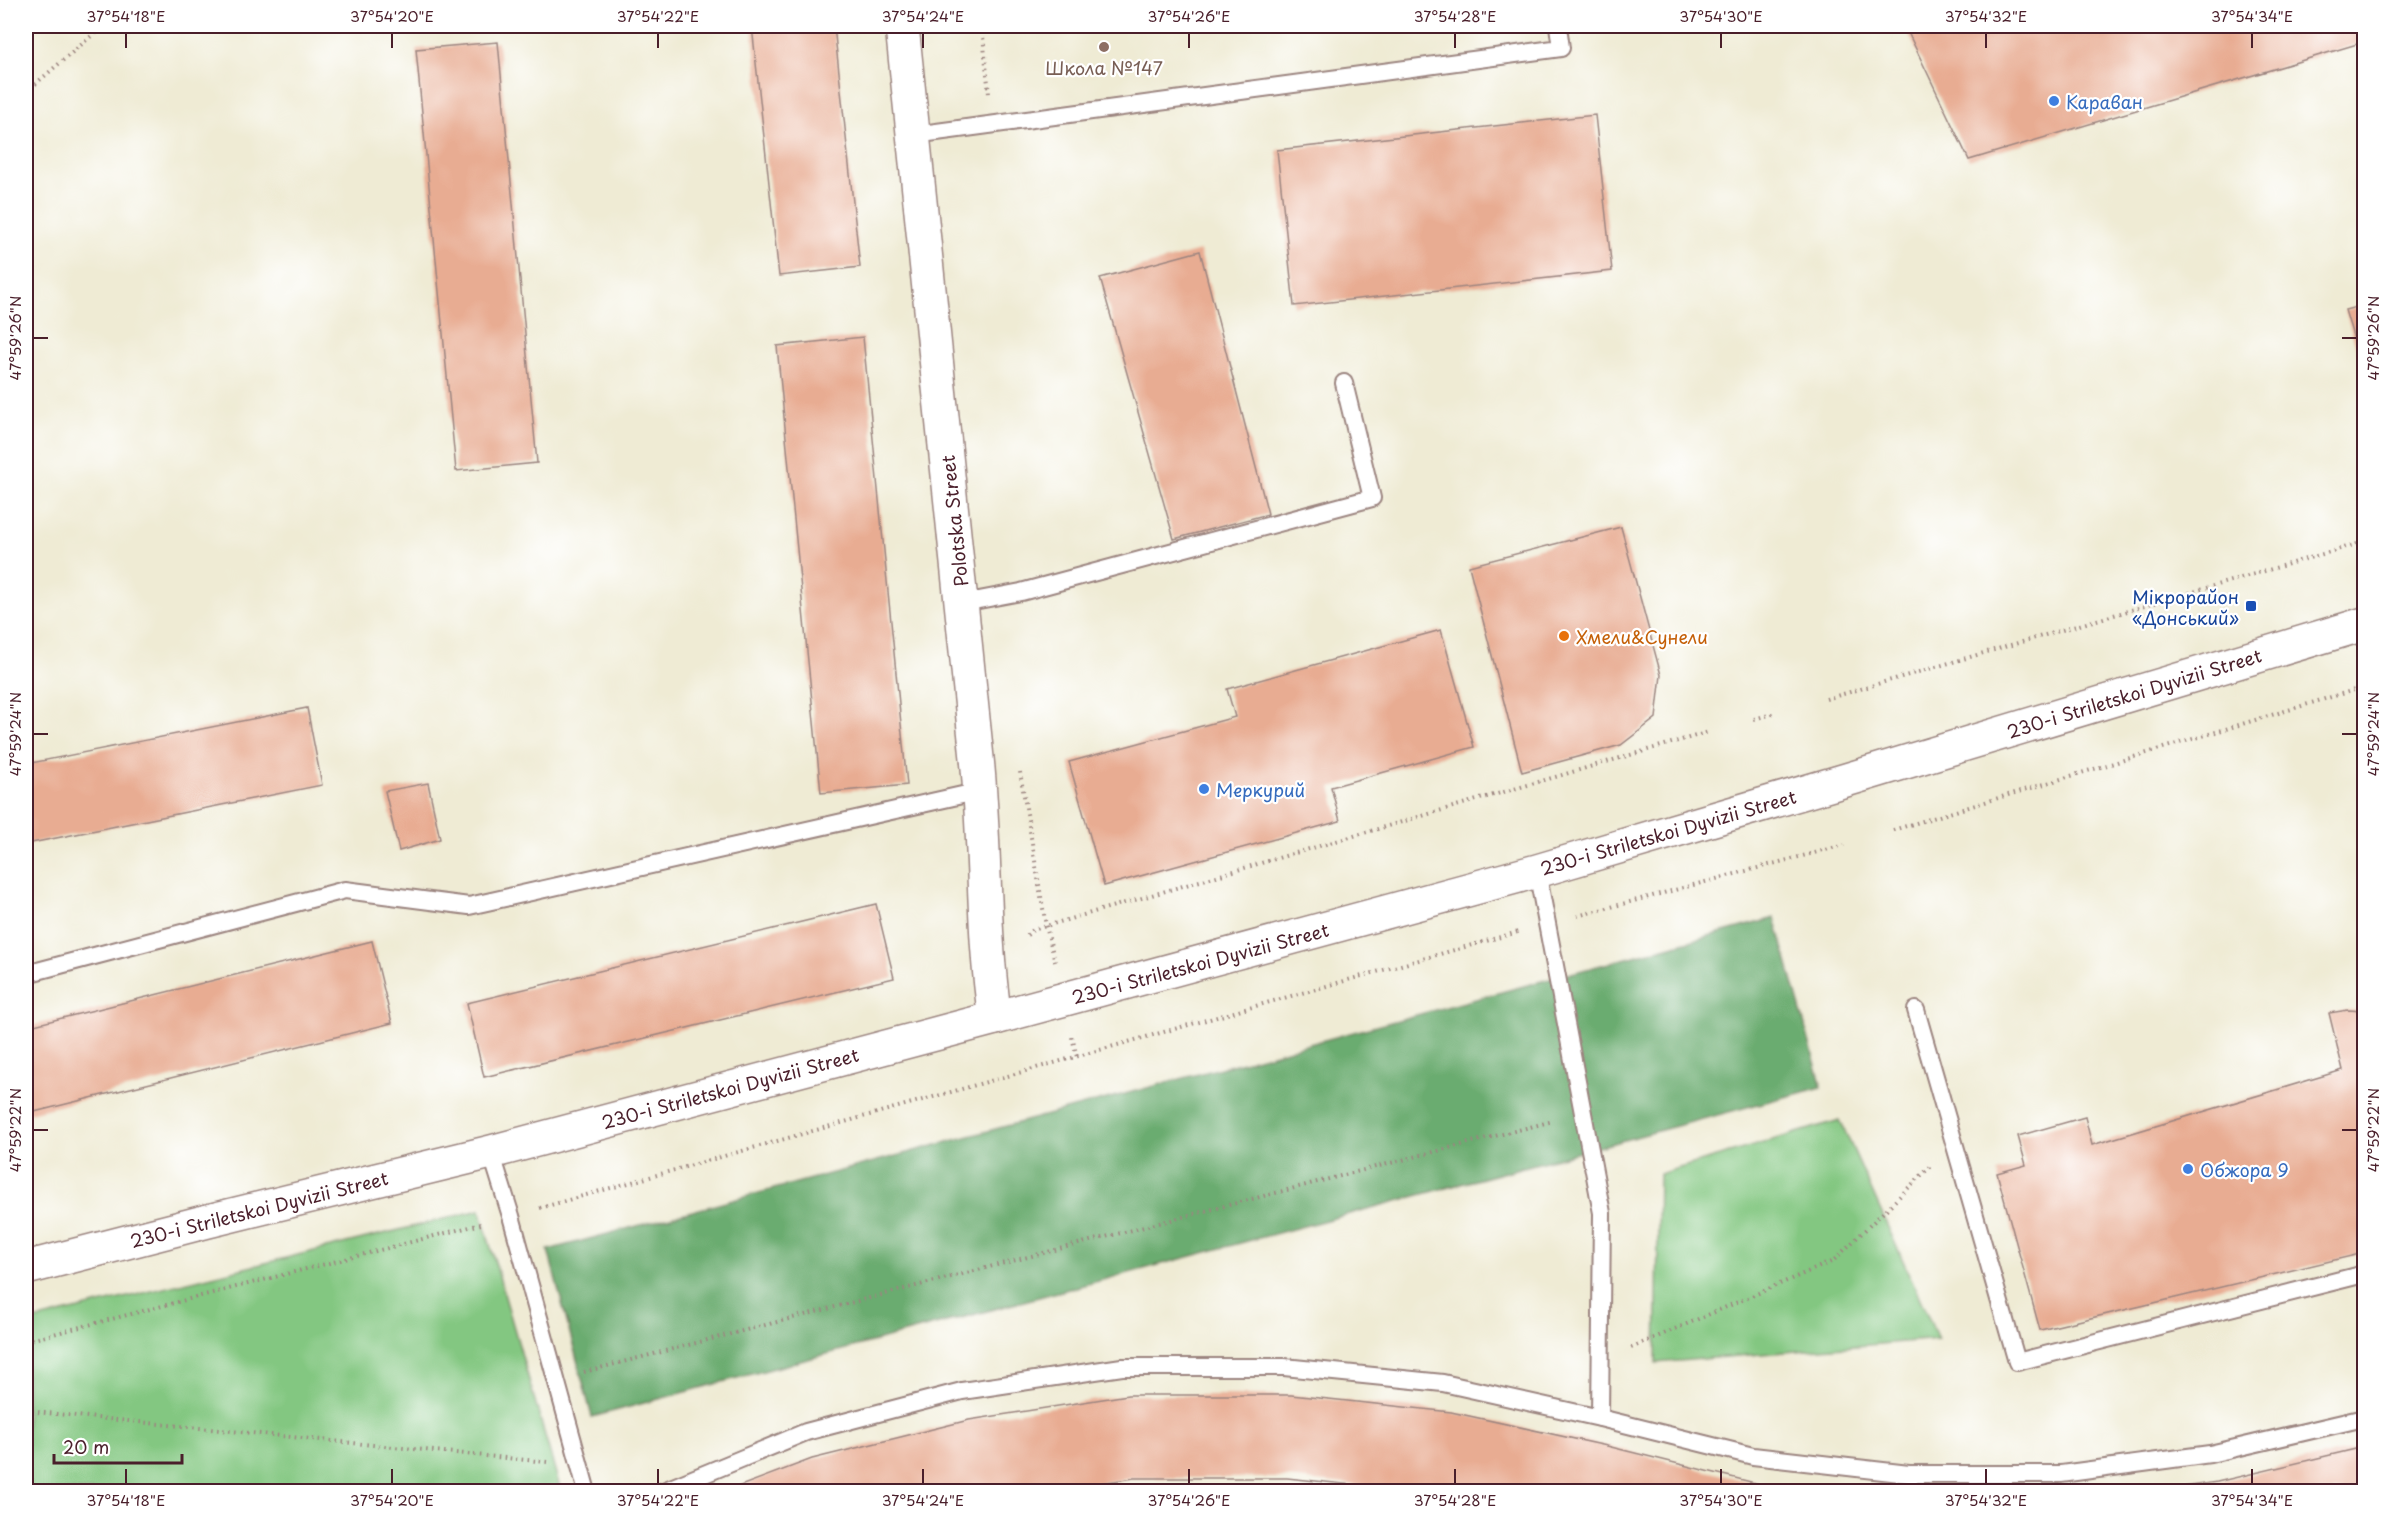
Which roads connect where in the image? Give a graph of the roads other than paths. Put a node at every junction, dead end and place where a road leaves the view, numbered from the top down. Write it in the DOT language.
graph roads {
  1 [pos="902,26"];
  2 [pos="1558,26"];
  3 [pos="914,135"];
  4 [pos="1344,383"];
  5 [pos="963,603"];
  6 [pos="2364,624"];
  7 [pos="980,791"];
  8 [pos="1537,871"];
  9 [pos="26,974"];
  10 [pos="1916,1010"];
  11 [pos="995,1018"];
  12 [pos="491,1152"];
  13 [pos="26,1268"];
  14 [pos="2364,1274"];
  15 [pos="1600,1418"];
  16 [pos="2364,1418"];
  17 [pos="587,1491"];
  18 [pos="661,1491"];
  1 -- 3 [label="street, Polotska Street"];
  2 -- 3 [label="lane"];
  3 -- 5 [label="street, Polotska Street"];
  4 -- 5 [label="lane"];
  5 -- 7 [label="street, Polotska Street"];
  6 -- 8 [label="street, 230-i Striletskoi Dyvizii Street"];
  7 -- 9 [label="lane"];
  7 -- 11 [label="street, Polotska Street"];
  8 -- 11 [label="street, 230-i Striletskoi Dyvizii Street"];
  8 -- 15 [label="lane"];
  10 -- 14 [label="lane"];
  11 -- 12 [label="street, 230-i Striletskoi Dyvizii Street"];
  12 -- 13 [label="street, 230-i Striletskoi Dyvizii Street"];
  12 -- 17 [label="lane"];
  15 -- 16 [label="lane"];
  15 -- 18 [label="lane"];
}
